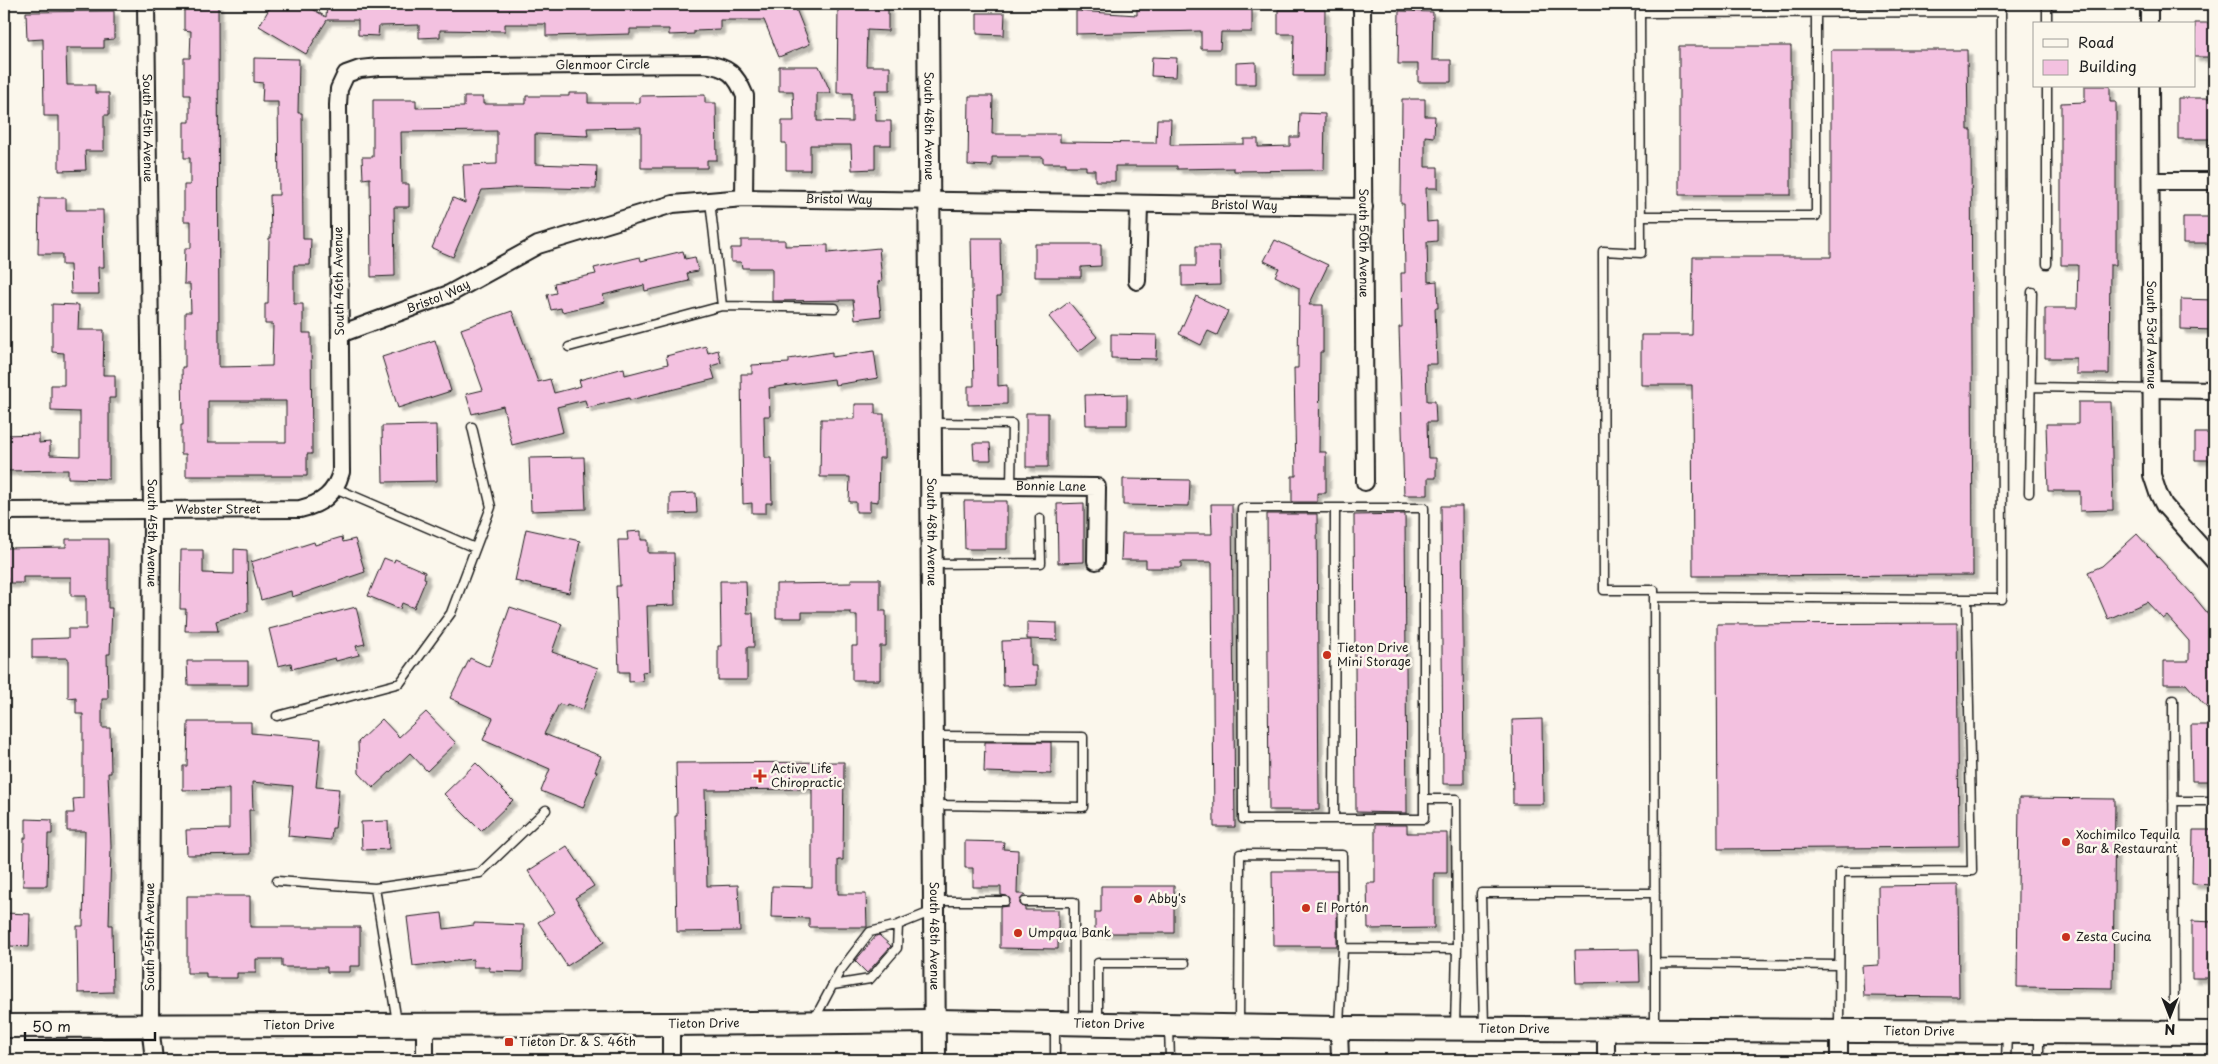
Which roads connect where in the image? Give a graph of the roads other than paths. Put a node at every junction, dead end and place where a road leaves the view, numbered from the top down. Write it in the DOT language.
graph roads {
  1 [pos="146,4"];
  2 [pos="928,4"];
  3 [pos="1362,4"];
  4 [pos="2047,4"];
  5 [pos="2149,4"];
  6 [pos="1816,12"];
  7 [pos="2047,22"];
  8 [pos="2149,22"];
  9 [pos="346,74"];
  10 [pos="2047,88"];
  11 [pos="2150,88"];
  12 [pos="2151,181"];
  13 [pos="2214,181"];
  14 [pos="744,198"];
  15 [pos="929,200"];
  16 [pos="710,201"];
  17 [pos="1139,205"];
  18 [pos="1364,207"];
  19 [pos="1641,216"];
  20 [pos="2047,264"];
  21 [pos="1137,280"];
  22 [pos="2032,292"];
  23 [pos="722,306"];
  24 [pos="835,308"];
  25 [pos="340,334"];
  26 [pos="569,347"];
  27 [pos="2031,387"];
  28 [pos="2152,389"];
  29 [pos="2214,390"];
  30 [pos="931,423"];
  31 [pos="472,427"];
  32 [pos="1365,482"];
  33 [pos="931,485"];
  34 [pos="1011,486"];
  35 [pos="335,488"];
  36 [pos="2029,492"];
  37 [pos="1335,508"];
  38 [pos="152,510"];
  39 [pos="4,511"];
  40 [pos="1040,518"];
  41 [pos="475,548"];
  42 [pos="1096,561"];
  43 [pos="2214,561"];
  44 [pos="932,564"];
  45 [pos="1654,597"];
  46 [pos="1967,599"];
  47 [pos="2173,700"];
  48 [pos="278,716"];
  49 [pos="933,736"];
  50 [pos="1424,799"];
  51 [pos="2173,801"];
  52 [pos="2214,801"];
  53 [pos="934,805"];
  54 [pos="546,810"];
  55 [pos="1334,819"];
  56 [pos="277,881"];
  57 [pos="375,888"];
  58 [pos="1655,893"];
  59 [pos="1005,901"];
  60 [pos="1025,902"];
  61 [pos="934,906"];
  62 [pos="898,925"];
  63 [pos="1343,948"];
  64 [pos="1457,949"];
  65 [pos="1185,963"];
  66 [pos="1655,963"];
  67 [pos="1839,965"];
  68 [pos="833,984"];
  69 [pos="935,1021"];
  70 [pos="813,1022"];
  71 [pos="1064,1023"];
  72 [pos="671,1024"];
  73 [pos="1098,1024"];
  74 [pos="150,1025"];
  75 [pos="398,1025"];
  76 [pos="425,1025"];
  77 [pos="1169,1025"];
  78 [pos="4,1026"];
  79 [pos="1239,1026"];
  80 [pos="1339,1028"];
  81 [pos="1455,1028"];
  82 [pos="1484,1028"];
  83 [pos="1606,1028"];
  84 [pos="1656,1029"];
  85 [pos="1839,1032"];
  86 [pos="2007,1032"];
  87 [pos="2040,1032"];
  88 [pos="2174,1033"];
  89 [pos="2214,1033"];
  90 [pos="154,1060"];
  91 [pos="425,1060"];
  92 [pos="671,1060"];
  93 [pos="935,1060"];
  94 [pos="1055,1060"];
  95 [pos="1170,1060"];
  96 [pos="1340,1060"];
  97 [pos="1606,1060"];
  98 [pos="1839,1060"];
  99 [pos="2006,1060"];
  100 [pos="2039,1060"];
  1 -- 38 [label="street, South 45th Avenue"];
  2 -- 15 [label="street, South 48th Avenue"];
  3 -- 18 [label="street, South 50th Avenue"];
  4 -- 7 [label="lane"];
  5 -- 8 [label="street"];
  6 -- 19 [label="lane"];
  6 -- 19 [label="lane"];
  6 -- 46 [label="lane"];
  9 -- 14 [label="street, Glenmoor Circle"];
  9 -- 25 [label="street, South 46th Avenue"];
  10 -- 20 [label="lane"];
  11 -- 12 [label="street, South 53rd Avenue"];
  12 -- 13 [label="street"];
  12 -- 28 [label="street, South 53rd Avenue"];
  14 -- 15 [label="street, Bristol Way"];
  14 -- 16 [label="street, Bristol Way"];
  15 -- 17 [label="street, Bristol Way"];
  15 -- 30 [label="street, South 48th Avenue"];
  16 -- 23 [label="lane"];
  16 -- 25 [label="street, Bristol Way"];
  17 -- 18 [label="street, Bristol Way"];
  17 -- 21 [label="street"];
  18 -- 32 [label="street, South 50th Avenue"];
  19 -- 45 [label="lane"];
  22 -- 27 [label="lane"];
  23 -- 24 [label="lane"];
  23 -- 26 [label="lane"];
  25 -- 35 [label="street, South 46th Avenue"];
  27 -- 28 [label="lane"];
  27 -- 36 [label="lane"];
  28 -- 29 [label="street"];
  28 -- 43 [label="street, South 53rd Avenue"];
  30 -- 33 [label="street, South 48th Avenue"];
  30 -- 34 [label="lane"];
  31 -- 41 [label="lane"];
  33 -- 34 [label="street, Bonnie Lane"];
  33 -- 44 [label="street, South 48th Avenue"];
  34 -- 42 [label="street, Bonnie Lane"];
  35 -- 38 [label="street, Webster Street"];
  35 -- 41 [label="lane"];
  37 -- 50 [label="lane"];
  37 -- 55 [label="lane"];
  37 -- 55 [label="lane"];
  38 -- 39 [label="street, Webster Street"];
  38 -- 74 [label="street, South 45th Avenue"];
  40 -- 44 [label="lane"];
  41 -- 48 [label="lane"];
  44 -- 49 [label="street, South 48th Avenue"];
  45 -- 46 [label="lane"];
  45 -- 58 [label="lane"];
  46 -- 67 [label="lane"];
  47 -- 51 [label="lane"];
  49 -- 53 [label="street, South 48th Avenue"];
  49 -- 53 [label="lane"];
  50 -- 55 [label="lane"];
  50 -- 64 [label="lane"];
  51 -- 52 [label="lane"];
  51 -- 88 [label="lane"];
  53 -- 61 [label="street, South 48th Avenue"];
  54 -- 57 [label="lane"];
  56 -- 57 [label="lane"];
  57 -- 75 [label="lane"];
  58 -- 66 [label="lane"];
  58 -- 82 [label="lane"];
  59 -- 61 [label="lane"];
  60 -- 71 [label="lane"];
  61 -- 62 [label="lane"];
  61 -- 69 [label="street, South 48th Avenue"];
  62 -- 68 [label="lane"];
  62 -- 68 [label="lane"];
  63 -- 64 [label="lane"];
  63 -- 79 [label="lane"];
  63 -- 80 [label="lane"];
  64 -- 81 [label="lane"];
  65 -- 73 [label="lane"];
  66 -- 67 [label="lane"];
  66 -- 84 [label="lane"];
  67 -- 85 [label="lane"];
  68 -- 70 [label="lane"];
  69 -- 70 [label="main road, Tieton Drive"];
  69 -- 71 [label="main road, Tieton Drive"];
  69 -- 93 [label="street, South 48th Avenue"];
  70 -- 72 [label="main road, Tieton Drive"];
  71 -- 73 [label="main road, Tieton Drive"];
  71 -- 94 [label="lane"];
  72 -- 76 [label="main road, Tieton Drive"];
  72 -- 92 [label="street"];
  73 -- 77 [label="main road, Tieton Drive"];
  74 -- 75 [label="main road, Tieton Drive"];
  74 -- 78 [label="main road, Tieton Drive"];
  74 -- 90 [label="street, South 45th Avenue"];
  75 -- 76 [label="main road, Tieton Drive"];
  76 -- 91 [label="street"];
  77 -- 79 [label="main road, Tieton Drive"];
  77 -- 95 [label="lane"];
  79 -- 80 [label="main road, Tieton Drive"];
  80 -- 81 [label="main road, Tieton Drive"];
  80 -- 96 [label="street"];
  81 -- 82 [label="main road, Tieton Drive"];
  82 -- 83 [label="main road, Tieton Drive"];
  83 -- 84 [label="main road, Tieton Drive"];
  83 -- 97 [label="street"];
  84 -- 85 [label="main road, Tieton Drive"];
  85 -- 86 [label="main road, Tieton Drive"];
  85 -- 98 [label="street"];
  86 -- 87 [label="main road, Tieton Drive"];
  86 -- 99 [label="lane"];
  87 -- 88 [label="main road, Tieton Drive"];
  87 -- 100 [label="lane"];
  88 -- 89 [label="main road, Tieton Drive"];
}
